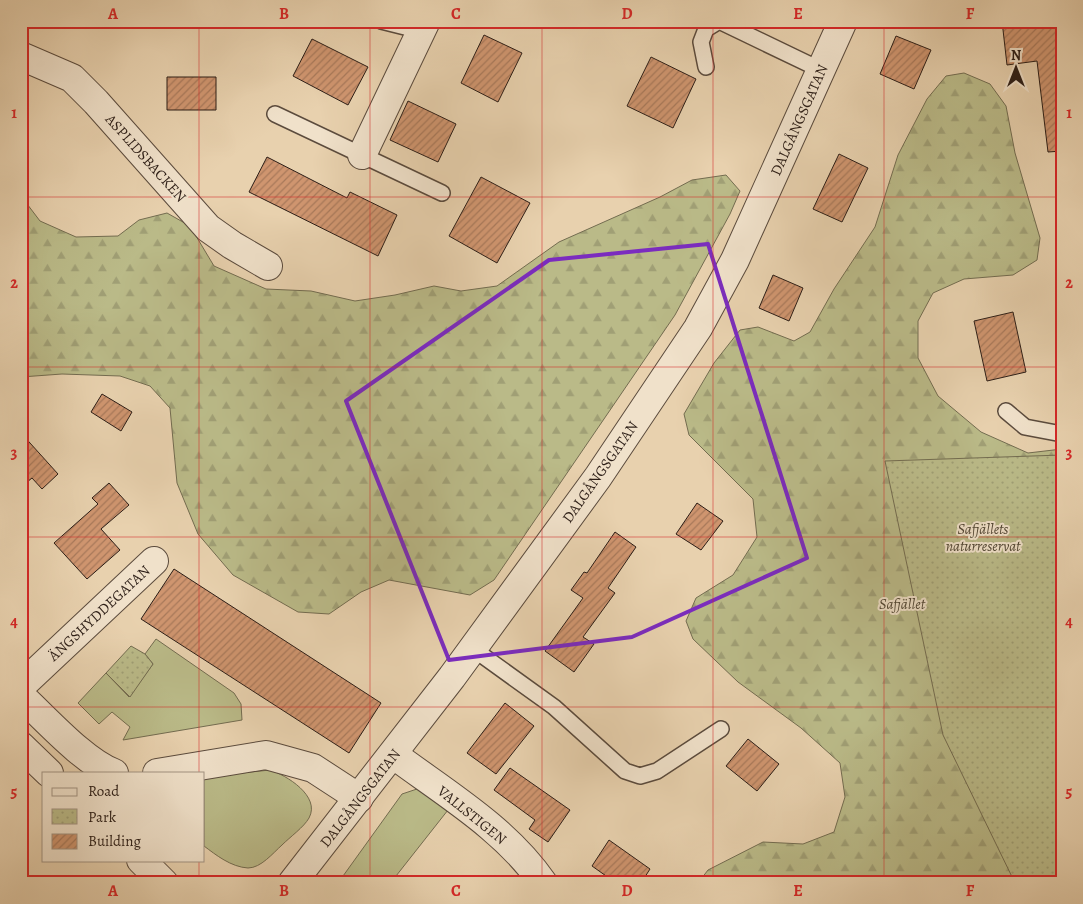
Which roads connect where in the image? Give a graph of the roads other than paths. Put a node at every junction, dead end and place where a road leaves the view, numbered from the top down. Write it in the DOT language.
graph roads {
  1 [pos="381,21"];
  2 [pos="844,21"];
  3 [pos="424,26"];
  4 [pos="21,56"];
  5 [pos="706,67"];
  6 [pos="821,70"];
  7 [pos="274,114"];
  8 [pos="362,156"];
  9 [pos="442,193"];
  10 [pos="268,266"];
  11 [pos="1006,411"];
  12 [pos="1062,434"];
  13 [pos="154,561"];
  14 [pos="472,648"];
  15 [pos="21,686"];
  16 [pos="21,696"];
  17 [pos="721,730"];
  18 [pos="21,746"];
  19 [pos="394,755"];
  20 [pos="49,772"];
  21 [pos="112,772"];
  22 [pos="163,772"];
  23 [pos="359,798"];
  24 [pos="143,862"];
  25 [pos="164,883"];
  26 [pos="292,883"];
  27 [pos="543,883"];
  1 -- 3 [label="lane"];
  2 -- 6 [label="street, DALGÅNGSGATAN"];
  3 -- 8 [label="street"];
  4 -- 10 [label="street, ASPLIDSBACKEN"];
  5 -- 6 [label="lane"];
  6 -- 14 [label="street, DALGÅNGSGATAN"];
  7 -- 8 [label="lane"];
  8 -- 9 [label="lane"];
  11 -- 12 [label="lane"];
  13 -- 15 [label="street, ÄNGSHYDDEGATAN"];
  14 -- 17 [label="lane"];
  14 -- 19 [label="street, DALGÅNGSGATAN"];
  16 -- 21 [label="street"];
  18 -- 20 [label="street"];
  19 -- 23 [label="street, DALGÅNGSGATAN"];
  19 -- 27 [label="street, VALLSTIGEN"];
  22 -- 23 [label="street"];
  23 -- 26 [label="street, DALGÅNGSGATAN"];
  24 -- 25 [label="street"];
}
